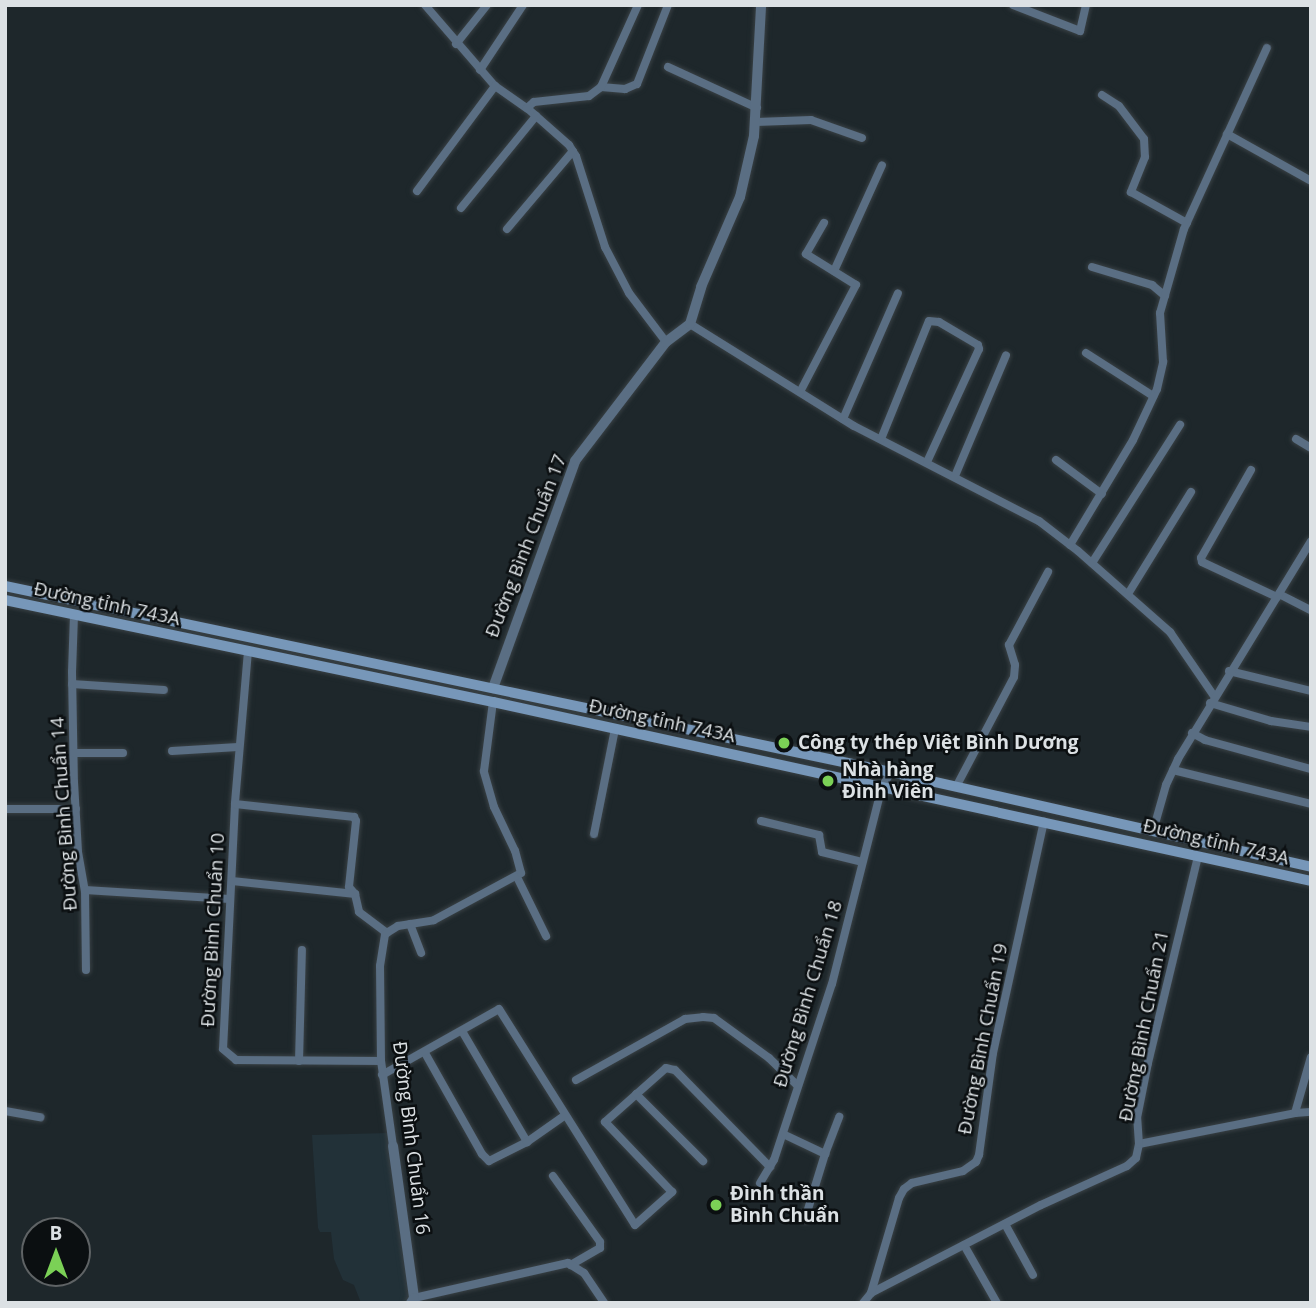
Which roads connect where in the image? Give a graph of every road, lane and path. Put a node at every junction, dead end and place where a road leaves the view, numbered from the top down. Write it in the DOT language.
graph roads {
  1 [pos="486,5"];
  2 [pos="523,5"];
  3 [pos="638,5"];
  4 [pos="668,5"];
  5 [pos="761,5"];
  6 [pos="1086,5"];
  7 [pos="1016,6"];
  8 [pos="430,7"];
  9 [pos="456,44"];
  10 [pos="1267,48"];
  11 [pos="668,68"];
  12 [pos="480,70"];
  13 [pos="495,86"];
  14 [pos="601,87"];
  15 [pos="1102,95"];
  16 [pos="527,108"];
  17 [pos="757,108"];
  18 [pos="536,116"];
  19 [pos="756,122"];
  20 [pos="1227,134"];
  21 [pos="862,138"];
  22 [pos="573,151"];
  23 [pos="882,165"];
  24 [pos="1311,181"];
  25 [pos="417,191"];
  26 [pos="461,208"];
  27 [pos="824,223"];
  28 [pos="1187,223"];
  29 [pos="508,229"];
  30 [pos="1092,267"];
  31 [pos="834,271"];
  32 [pos="898,293"];
  33 [pos="1165,296"];
  34 [pos="690,324"];
  35 [pos="666,342"];
  36 [pos="1086,353"];
  37 [pos="1006,355"];
  38 [pos="800,392"];
  39 [pos="1153,396"];
  40 [pos="843,419"];
  41 [pos="1180,425"];
  42 [pos="881,439"];
  43 [pos="1296,439"];
  44 [pos="1311,448"];
  45 [pos="1056,460"];
  46 [pos="927,462"];
  47 [pos="1251,470"];
  48 [pos="955,477"];
  49 [pos="1191,492"];
  50 [pos="1102,494"];
  51 [pos="1311,541"];
  52 [pos="1070,545"];
  53 [pos="1092,563"];
  54 [pos="1048,572"];
  55 [pos="5,586"];
  56 [pos="1128,594"];
  57 [pos="1278,595"];
  58 [pos="5,600"];
  59 [pos="1311,610"];
  60 [pos="74,615"];
  61 [pos="278,642"];
  62 [pos="248,651"];
  63 [pos="274,658"];
  64 [pos="1229,671"];
  65 [pos="72,684"];
  66 [pos="493,688"];
  67 [pos="164,690"];
  68 [pos="1311,691"];
  69 [pos="1212,699"];
  70 [pos="493,702"];
  71 [pos="1311,727"];
  72 [pos="615,729"];
  73 [pos="1192,733"];
  74 [pos="238,747"];
  75 [pos="172,751"];
  76 [pos="74,753"];
  77 [pos="123,753"];
  78 [pos="1311,769"];
  79 [pos="1173,771"];
  80 [pos="891,772"];
  81 [pos="882,787"];
  82 [pos="956,787"];
  83 [pos="235,804"];
  84 [pos="1311,804"];
  85 [pos="5,809"];
  86 [pos="76,809"];
  87 [pos="761,821"];
  88 [pos="1044,822"];
  89 [pos="1153,831"];
  90 [pos="594,834"];
  91 [pos="1198,856"];
  92 [pos="862,862"];
  93 [pos="1311,867"];
  94 [pos="516,877"];
  95 [pos="232,881"];
  96 [pos="1311,881"];
  97 [pos="85,890"];
  98 [pos="355,894"];
  99 [pos="230,899"];
  100 [pos="410,924"];
  101 [pos="387,933"];
  102 [pos="546,936"];
  103 [pos="302,950"];
  104 [pos="421,953"];
  105 [pos="86,970"];
  106 [pos="462,1031"];
  107 [pos="425,1053"];
  108 [pos="1311,1057"];
  109 [pos="299,1061"];
  110 [pos="381,1061"];
  111 [pos="382,1075"];
  112 [pos="576,1080"];
  113 [pos="797,1085"];
  114 [pos="636,1094"];
  115 [pos="5,1111"];
  116 [pos="1311,1112"];
  117 [pos="1295,1113"];
  118 [pos="564,1116"];
  119 [pos="40,1117"];
  120 [pos="839,1117"];
  121 [pos="783,1134"];
  122 [pos="527,1142"];
  123 [pos="1139,1144"];
  124 [pos="393,1146"];
  125 [pos="825,1154"];
  126 [pos="703,1161"];
  127 [pos="770,1167"];
  128 [pos="553,1176"];
  129 [pos="760,1183"];
  130 [pos="805,1219"];
  131 [pos="1005,1224"];
  132 [pos="964,1245"];
  133 [pos="571,1265"];
  134 [pos="1033,1275"];
  135 [pos="871,1293"];
  136 [pos="413,1301"];
  137 [pos="604,1303"];
  138 [pos="863,1303"];
  139 [pos="997,1303"];
  1 -- 9 [label="street"];
  2 -- 12 [label="street"];
  3 -- 14 [label="street"];
  4 -- 14 [label="street"];
  5 -- 17 [label="street"];
  6 -- 7 [label="street"];
  8 -- 9 [label="street"];
  9 -- 12 [label="street"];
  10 -- 20 [label="street"];
  11 -- 17 [label="street"];
  12 -- 13 [label="street"];
  13 -- 16 [label="street"];
  13 -- 25 [label="street"];
  14 -- 16 [label="street"];
  15 -- 28 [label="street"];
  16 -- 18 [label="street"];
  17 -- 19 [label="street"];
  18 -- 22 [label="street"];
  18 -- 26 [label="street"];
  19 -- 21 [label="street"];
  19 -- 34 [label="street"];
  20 -- 24 [label="street"];
  20 -- 28 [label="street"];
  22 -- 29 [label="street"];
  22 -- 35 [label="street"];
  23 -- 31 [label="street"];
  27 -- 31 [label="street"];
  28 -- 33 [label="street"];
  30 -- 33 [label="street"];
  31 -- 38 [label="street"];
  32 -- 40 [label="street"];
  33 -- 39 [label="street"];
  34 -- 35 [label="street, Đường Bình Chuẩn 17"];
  34 -- 38 [label="street"];
  35 -- 66 [label="street, Đường Bình Chuẩn 17"];
  36 -- 39 [label="street"];
  37 -- 48 [label="street"];
  38 -- 40 [label="street"];
  39 -- 50 [label="street"];
  40 -- 42 [label="street"];
  41 -- 53 [label="street"];
  42 -- 46 [label="street"];
  42 -- 46 [label="street"];
  43 -- 44 [label="street"];
  45 -- 50 [label="street"];
  46 -- 48 [label="street"];
  47 -- 57 [label="street"];
  48 -- 52 [label="street"];
  49 -- 56 [label="street"];
  50 -- 52 [label="street"];
  51 -- 57 [label="street"];
  52 -- 53 [label="street"];
  53 -- 56 [label="street"];
  54 -- 82 [label="street"];
  55 -- 61 [label="main road, Đường tỉnh 743A"];
  56 -- 69 [label="street"];
  57 -- 59 [label="street"];
  57 -- 64 [label="street"];
  58 -- 60 [label="main road, Đường tỉnh 743A"];
  60 -- 62 [label="main road, Đường tỉnh 743A"];
  60 -- 65 [label="street, Đường Bình Chuẩn 14"];
  61 -- 63 [label="main road"];
  61 -- 66 [label="main road, Đường tỉnh 743A"];
  62 -- 63 [label="main road, Đường tỉnh 743A"];
  62 -- 74 [label="street, Đường Bình Chuẩn 10"];
  63 -- 70 [label="main road, Đường tỉnh 743A"];
  64 -- 68 [label="street"];
  64 -- 69 [label="street"];
  65 -- 67 [label="street"];
  65 -- 76 [label="street, Đường Bình Chuẩn 14"];
  66 -- 70 [label="main road"];
  66 -- 80 [label="main road, Đường tỉnh 743A"];
  69 -- 71 [label="street"];
  69 -- 73 [label="street"];
  70 -- 72 [label="main road, Đường tỉnh 743A"];
  70 -- 94 [label="street"];
  72 -- 81 [label="main road, Đường tỉnh 743A"];
  72 -- 90 [label="street"];
  73 -- 78 [label="street"];
  73 -- 79 [label="street"];
  74 -- 75 [label="street"];
  74 -- 83 [label="street, Đường Bình Chuẩn 10"];
  76 -- 77 [label="street"];
  76 -- 86 [label="street, Đường Bình Chuẩn 14"];
  79 -- 84 [label="street"];
  79 -- 89 [label="street"];
  80 -- 81 [label="street, Đường Bình Chuẩn 18"];
  80 -- 82 [label="main road, Đường tỉnh 743A"];
  81 -- 88 [label="main road, Đường tỉnh 743A"];
  81 -- 92 [label="street, Đường Bình Chuẩn 18"];
  82 -- 89 [label="main road, Đường tỉnh 743A"];
  83 -- 95 [label="street, Đường Bình Chuẩn 10"];
  83 -- 98 [label="street"];
  85 -- 86 [label="street"];
  86 -- 97 [label="street, Đường Bình Chuẩn 14"];
  87 -- 92 [label="street"];
  88 -- 91 [label="main road, Đường tỉnh 743A"];
  88 -- 135 [label="street, Đường Bình Chuẩn 19"];
  89 -- 93 [label="main road, Đường tỉnh 743A"];
  91 -- 96 [label="main road, Đường tỉnh 743A"];
  91 -- 123 [label="street, Đường Bình Chuẩn 21"];
  92 -- 113 [label="street, Đường Bình Chuẩn 18"];
  94 -- 100 [label="street"];
  94 -- 102 [label="street"];
  95 -- 98 [label="street"];
  95 -- 99 [label="street, Đường Bình Chuẩn 10"];
  97 -- 99 [label="street"];
  97 -- 105 [label="street, Đường Bình Chuẩn 14"];
  98 -- 101 [label="street"];
  99 -- 109 [label="street, Đường Bình Chuẩn 10"];
  100 -- 101 [label="street"];
  100 -- 104 [label="street"];
  101 -- 110 [label="street, Đường Bình Chuẩn 16"];
  103 -- 109 [label="street"];
  106 -- 107 [label="street"];
  106 -- 118 [label="street"];
  106 -- 122 [label="street"];
  107 -- 111 [label="street"];
  107 -- 122 [label="street"];
  108 -- 117 [label="street"];
  109 -- 110 [label="street, Đường Bình Chuẩn 10"];
  110 -- 111 [label="street, Đường Bình Chuẩn 16"];
  111 -- 124 [label="street, Đường Bình Chuẩn 16"];
  112 -- 113 [label="street"];
  113 -- 121 [label="street, Đường Bình Chuẩn 18"];
  114 -- 118 [label="street"];
  114 -- 126 [label="street"];
  114 -- 127 [label="street"];
  115 -- 119 [label="street"];
  116 -- 117 [label="street"];
  117 -- 123 [label="street"];
  118 -- 122 [label="street"];
  120 -- 125 [label="street"];
  121 -- 125 [label="street"];
  121 -- 127 [label="street, Đường Bình Chuẩn 18"];
  123 -- 131 [label="street, Đường Bình Chuẩn 21"];
  124 -- 136 [label="street, Đường Bình Chuẩn 16"];
  125 -- 130 [label="street"];
  127 -- 129 [label="street, Đường Bình Chuẩn 18"];
  128 -- 133 [label="street"];
  131 -- 132 [label="street, Đường Bình Chuẩn 21"];
  131 -- 134 [label="street"];
  132 -- 135 [label="street, Đường Bình Chuẩn 21"];
  132 -- 139 [label="street"];
  133 -- 136 [label="street"];
  133 -- 137 [label="street"];
  135 -- 138 [label="street"];
}
